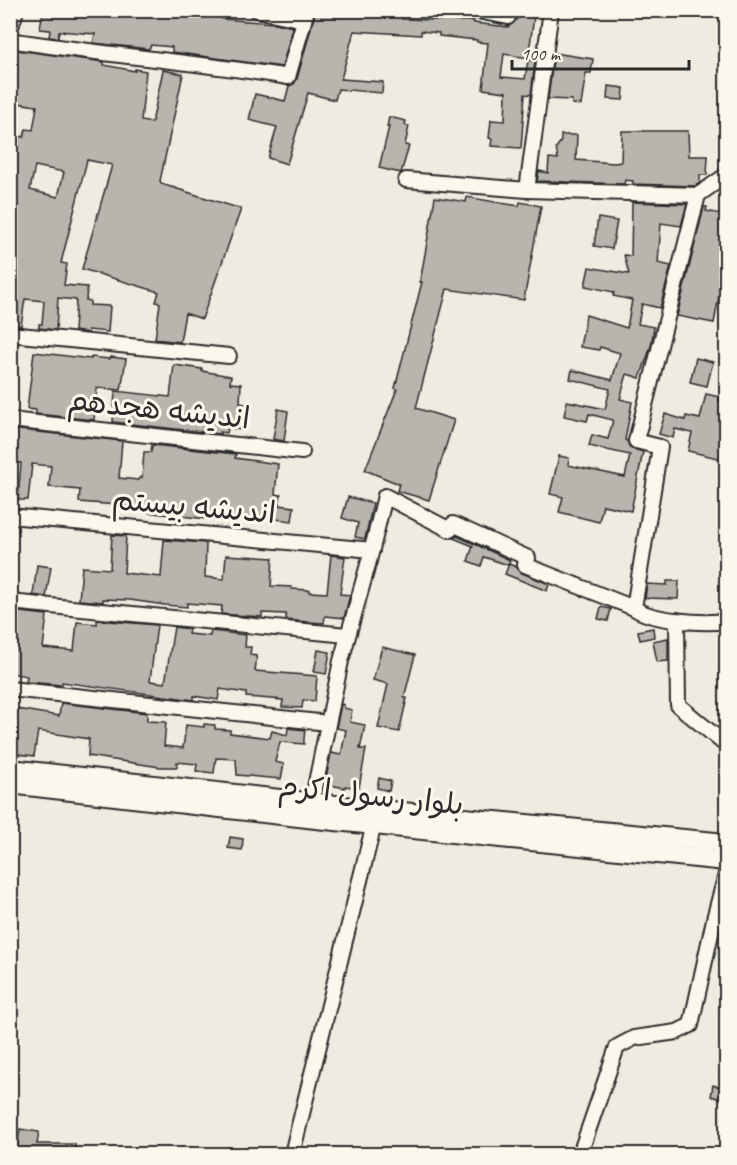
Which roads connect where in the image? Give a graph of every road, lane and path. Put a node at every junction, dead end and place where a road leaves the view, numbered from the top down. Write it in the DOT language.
graph roads {
  1 [pos="16,10"];
  2 [pos="256,10"];
  3 [pos="472,10"];
  4 [pos="551,10"];
  5 [pos="477,11"];
  6 [pos="306,15"];
  7 [pos="508,17"];
  8 [pos="10,31"];
  9 [pos="10,40"];
  10 [pos="725,176"];
  11 [pos="406,180"];
  12 [pos="527,190"];
  13 [pos="698,195"];
  14 [pos="10,334"];
  15 [pos="229,356"];
  16 [pos="10,420"];
  17 [pos="302,452"];
  18 [pos="10,516"];
  19 [pos="372,550"];
  20 [pos="10,602"];
  21 [pos="634,608"];
  22 [pos="677,620"];
  23 [pos="726,621"];
  24 [pos="347,635"];
  25 [pos="10,689"];
  26 [pos="328,723"];
  27 [pos="726,745"];
  28 [pos="10,769"];
  29 [pos="10,784"];
  30 [pos="312,802"];
  31 [pos="375,824"];
  32 [pos="726,843"];
  33 [pos="726,861"];
  34 [pos="726,874"];
  35 [pos="721,917"];
  36 [pos="292,1155"];
  37 [pos="580,1155"];
  1 -- 8 [label="street"];
  2 -- 6 [label="street"];
  3 -- 5 [label="street"];
  4 -- 12 [label="street"];
  5 -- 7 [label="street"];
  6 -- 9 [label="street"];
  10 -- 13 [label="street"];
  11 -- 12 [label="street"];
  12 -- 13 [label="street"];
  13 -- 21 [label="street"];
  14 -- 15 [label="street"];
  16 -- 17 [label="street, اندیشه هجدهم"];
  18 -- 19 [label="street, اندیشه بیستم"];
  19 -- 21 [label="street"];
  19 -- 24 [label="street"];
  20 -- 24 [label="street"];
  21 -- 22 [label="street"];
  22 -- 23 [label="street"];
  22 -- 27 [label="street"];
  24 -- 26 [label="street"];
  25 -- 26 [label="street"];
  26 -- 30 [label="street"];
  28 -- 30 [label="main road, بلوار رسول اکرم"];
  29 -- 31 [label="main road, بلوار رسول اکرم"];
  30 -- 32 [label="main road, بلوار رسول اکرم"];
  31 -- 33 [label="main road, بلوار رسول اکرم"];
  31 -- 36 [label="street"];
  34 -- 35 [label="street"];
  35 -- 37 [label="street"];
}
